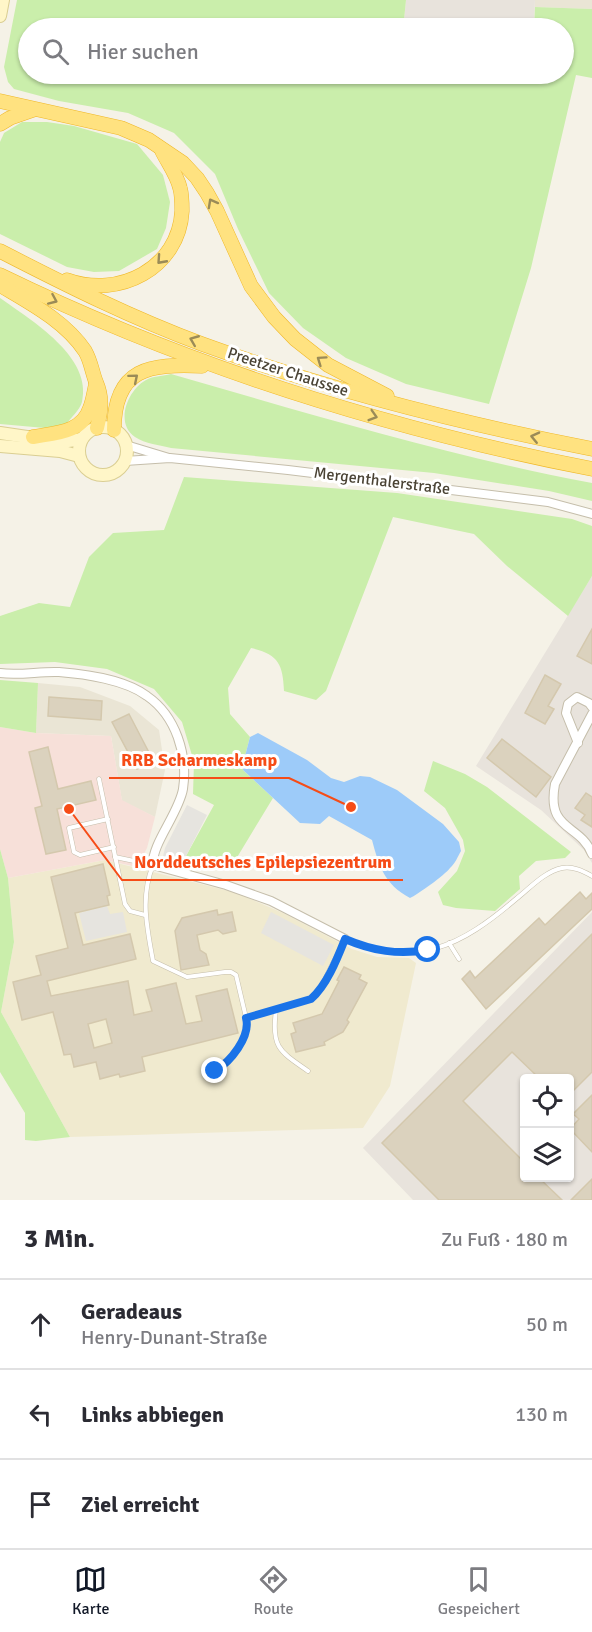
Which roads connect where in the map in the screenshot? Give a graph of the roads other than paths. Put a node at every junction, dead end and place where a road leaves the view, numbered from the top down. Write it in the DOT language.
graph roads {
  1 [pos="3,0"];
  2 [pos="0,16"];
  3 [pos="0,101"];
  4 [pos="35,109"];
  5 [pos="0,124"];
  6 [pos="161,149"];
  7 [pos="0,251"];
  8 [pos="17,260"];
  9 [pos="0,275"];
  10 [pos="0,285"];
  11 [pos="217,367"];
  12 [pos="96,382"];
  13 [pos="410,408"];
  14 [pos="97,428"];
  15 [pos="114,430"];
  16 [pos="0,433"];
  17 [pos="33,437"];
  18 [pos="82,439"];
  19 [pos="126,444"];
  20 [pos="0,446"];
  21 [pos="592,449"];
  22 [pos="79,456"];
  23 [pos="170,458"];
  24 [pos="125,461"];
  25 [pos="592,469"];
  26 [pos="592,513"];
  27 [pos="0,673"];
  28 [pos="592,707"];
  29 [pos="592,714"];
  30 [pos="578,743"];
  31 [pos="99,779"];
  32 [pos="108,819"];
  33 [pos="114,847"];
  34 [pos="592,854"];
  35 [pos="115,857"];
  36 [pos="153,865"];
  37 [pos="592,876"];
  38 [pos="144,915"];
  39 [pos="345,939"];
  40 [pos="449,943"];
  41 [pos="459,959"];
  42 [pos="276,1010"];
  43 [pos="246,1018"];
  44 [pos="215,1071"];
  45 [pos="308,1071"];
  1 -- 2 [label="main road"];
  3 -- 4 [label="highway"];
  4 -- 5 [label="highway"];
  4 -- 6 [label="highway"];
  6 -- 8 [label="highway, one-way"];
  13 -- 6 [label="highway, one-way"];
  7 -- 8 [label="highway, Preetzer Chaussee"];
  13 -- 8 [label="highway, Preetzer Chaussee, one-way"];
  9 -- 11 [label="highway, Preetzer Chaussee, one-way"];
  10 -- 12 [label="highway"];
  15 -- 11 [label="highway, one-way"];
  11 -- 25 [label="highway, Preetzer Chaussee, one-way"];
  12 -- 14 [label="highway"];
  12 -- 17 [label="highway"];
  21 -- 13 [label="highway, Preetzer Chaussee, one-way"];
  14 -- 15 [label="main road"];
  14 -- 18 [label="main road"];
  15 -- 19 [label="main road"];
  16 -- 17 [label="main road"];
  17 -- 18 [label="main road"];
  18 -- 22 [label="main road"];
  19 -- 23 [label="street, Mergenthalerstraße"];
  19 -- 24 [label="main road"];
  20 -- 22 [label="main road"];
  22 -- 24 [label="main road"];
  23 -- 24 [label="street, Mergenthalerstraße"];
  23 -- 26 [label="street, Mergenthalerstraße"];
  27 -- 36 [label="street"];
  28 -- 30 [label="street"];
  29 -- 30 [label="street"];
  30 -- 34 [label="street"];
  31 -- 32 [label="lane"];
  32 -- 33 [label="lane"];
  32 -- 33 [label="lane"];
  33 -- 35 [label="lane"];
  35 -- 36 [label="lane"];
  35 -- 38 [label="lane"];
  36 -- 38 [label="lane"];
  36 -- 39 [label="street"];
  37 -- 40 [label="lane"];
  38 -- 43 [label="lane"];
  39 -- 40 [label="lane"];
  39 -- 42 [label="lane"];
  40 -- 41 [label="lane"];
  42 -- 43 [label="lane"];
  42 -- 45 [label="lane"];
  43 -- 44 [label="lane"];
}
